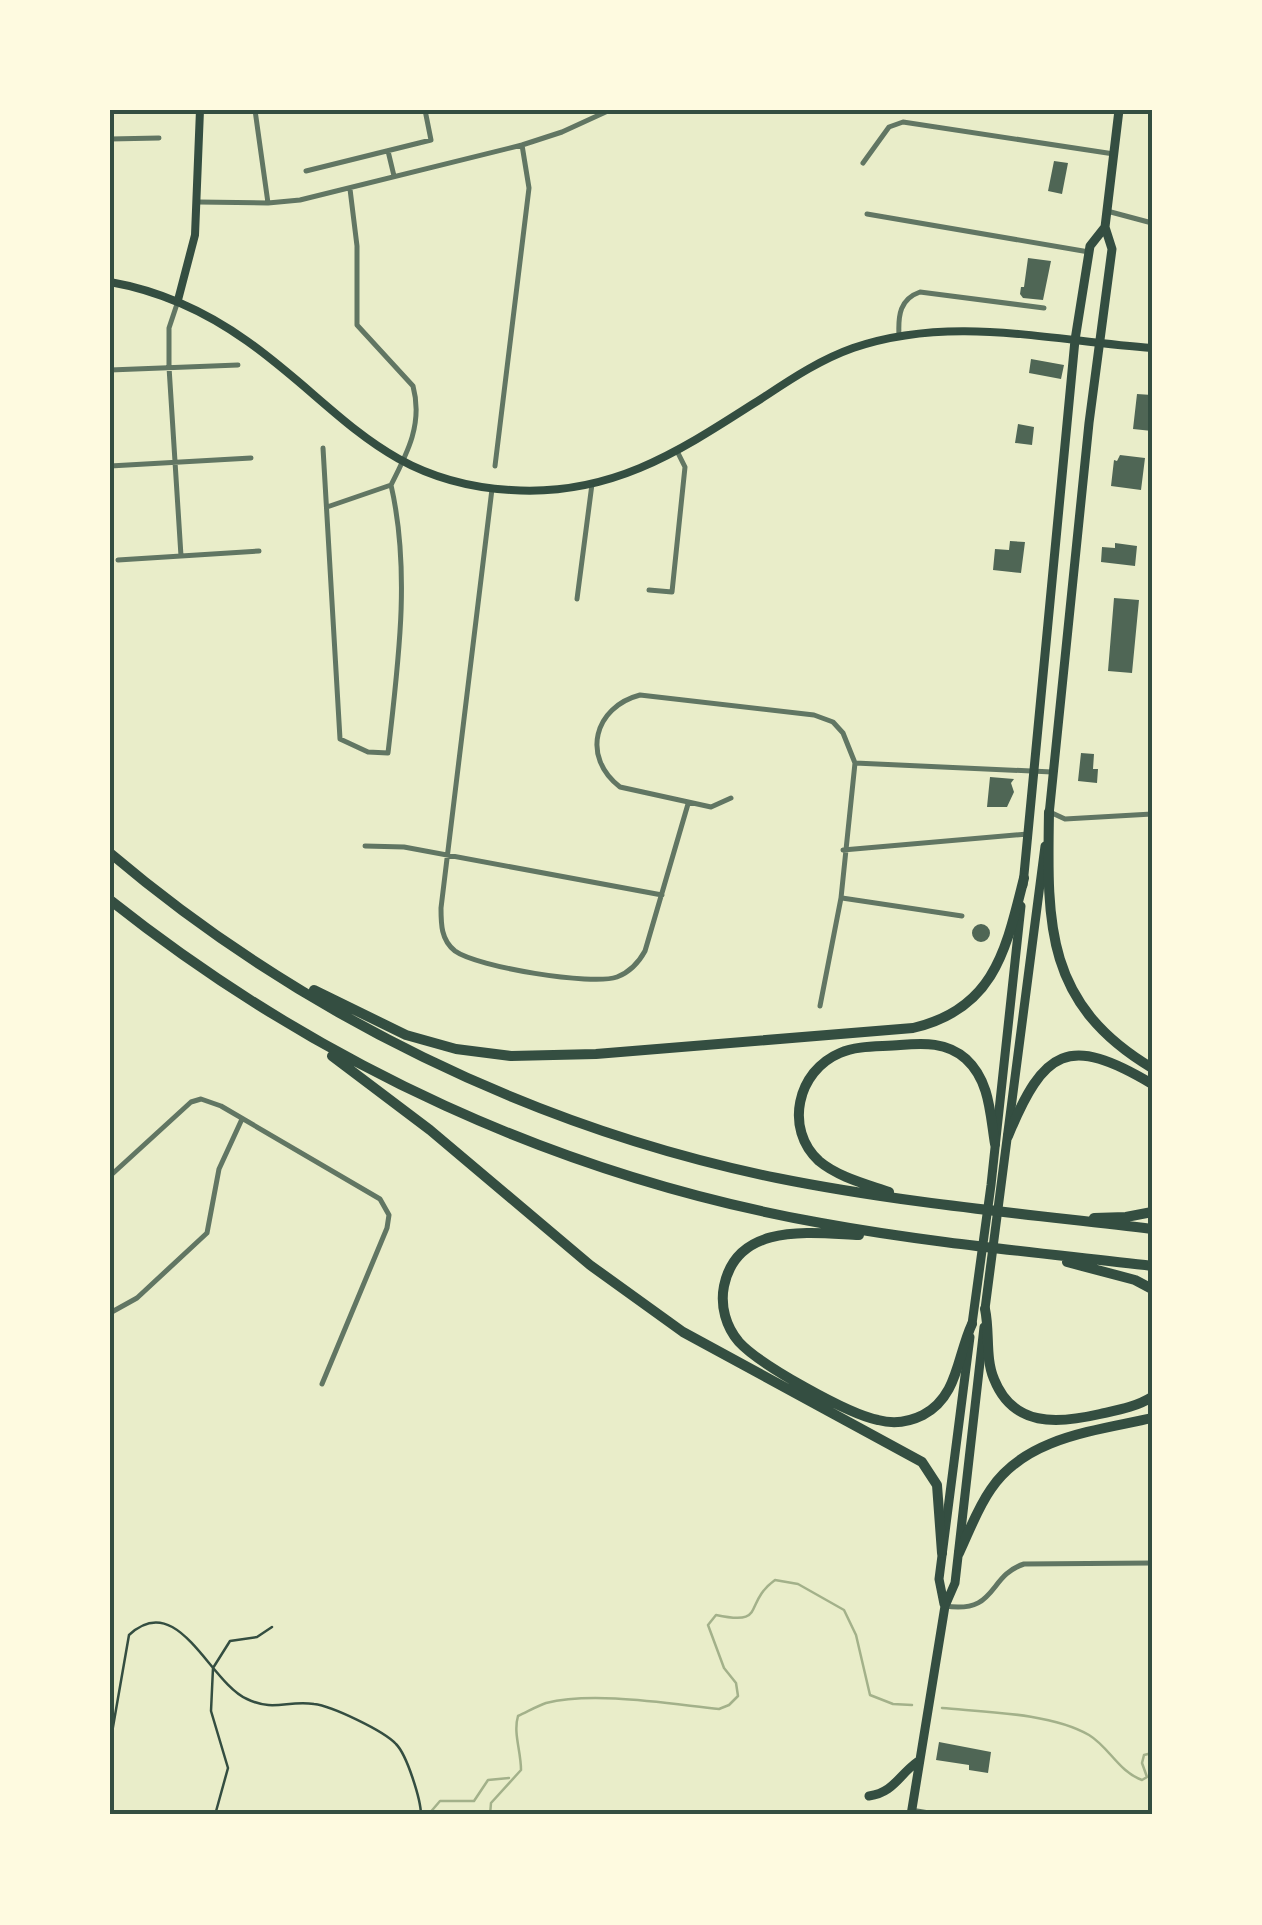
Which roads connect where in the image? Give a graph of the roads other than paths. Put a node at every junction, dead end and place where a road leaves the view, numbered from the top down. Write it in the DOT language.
graph roads {
  1 [pos="200,110"];
  2 [pos="255,110"];
  3 [pos="425,110"];
  4 [pos="610,110"];
  5 [pos="1119,110"];
  6 [pos="158,138"];
  7 [pos="110,139"];
  8 [pos="522,145"];
  9 [pos="388,150"];
  10 [pos="1114,154"];
  11 [pos="863,163"];
  12 [pos="306,171"];
  13 [pos="394,176"];
  14 [pos="350,188"];
  15 [pos="198,202"];
  16 [pos="268,204"];
  17 [pos="1108,211"];
  18 [pos="867,214"];
  19 [pos="1152,223"];
  20 [pos="1105,227"];
  21 [pos="1089,252"];
  22 [pos="110,282"];
  23 [pos="178,300"];
  24 [pos="1044,308"];
  25 [pos="899,335"];
  26 [pos="1076,340"];
  27 [pos="1100,343"];
  28 [pos="1152,348"];
  29 [pos="238,364"];
  30 [pos="169,367"];
  31 [pos="110,370"];
  32 [pos="323,448"];
  33 [pos="677,452"];
  34 [pos="252,458"];
  35 [pos="174,462"];
  36 [pos="403,462"];
  37 [pos="110,466"];
  38 [pos="495,466"];
  39 [pos="592,484"];
  40 [pos="390,485"];
  41 [pos="492,489"];
  42 [pos="327,507"];
  43 [pos="259,551"];
  44 [pos="180,556"];
  45 [pos="118,560"];
  46 [pos="649,590"];
  47 [pos="578,600"];
  48 [pos="855,762"];
  49 [pos="1034,771"];
  50 [pos="1053,772"];
  51 [pos="731,798"];
  52 [pos="688,804"];
  53 [pos="1049,812"];
  54 [pos="1152,814"];
  55 [pos="1028,834"];
  56 [pos="365,846"];
  57 [pos="843,850"];
  58 [pos="110,853"];
  59 [pos="448,854"];
  60 [pos="1024,878"];
  61 [pos="662,895"];
  62 [pos="840,898"];
  63 [pos="110,900"];
  64 [pos="174,904"];
  65 [pos="962,916"];
  66 [pos="820,1006"];
  67 [pos="304,1035"];
  68 [pos="1152,1068"];
  69 [pos="1152,1084"];
  70 [pos="242,1118"];
  71 [pos="1008,1136"];
  72 [pos="995,1144"];
  73 [pos="110,1176"];
  74 [pos="996,1186"];
  75 [pos="909,1199"];
  76 [pos="1152,1212"];
  77 [pos="1051,1219"];
  78 [pos="1152,1229"];
  79 [pos="908,1236"];
  80 [pos="1032,1253"];
  81 [pos="986,1266"];
  82 [pos="1152,1266"];
  83 [pos="1152,1290"];
  84 [pos="985,1309"];
  85 [pos="110,1314"];
  86 [pos="972,1324"];
  87 [pos="322,1384"];
  88 [pos="1152,1397"];
  89 [pos="1152,1418"];
  90 [pos="942,1553"];
  91 [pos="959,1553"];
  92 [pos="1152,1563"];
  93 [pos="945,1606"];
  94 [pos="917,1762"];
  95 [pos="869,1796"];
  96 [pos="911,1812"];
  97 [pos="940,1815"];
  1 -- 15 [label="main road"];
  2 -- 16 [label="street"];
  3 -- 9 [label="street"];
  4 -- 8 [label="street"];
  5 -- 10 [label="main road"];
  6 -- 7 [label="street"];
  8 -- 13 [label="street"];
  8 -- 38 [label="street"];
  9 -- 12 [label="street"];
  9 -- 13 [label="street"];
  10 -- 11 [label="street"];
  10 -- 17 [label="main road"];
  13 -- 14 [label="street"];
  14 -- 16 [label="street"];
  14 -- 36 [label="street"];
  15 -- 16 [label="street"];
  15 -- 23 [label="main road"];
  17 -- 19 [label="street"];
  17 -- 20 [label="main road"];
  18 -- 21 [label="street"];
  20 -- 21 [label="main road"];
  20 -- 27 [label="main road"];
  21 -- 26 [label="main road"];
  22 -- 23 [label="main road"];
  23 -- 30 [label="street"];
  23 -- 36 [label="main road"];
  24 -- 25 [label="street"];
  25 -- 26 [label="main road"];
  25 -- 33 [label="main road"];
  26 -- 27 [label="main road"];
  26 -- 49 [label="main road"];
  27 -- 28 [label="main road"];
  27 -- 50 [label="main road"];
  29 -- 30 [label="street"];
  30 -- 31 [label="street"];
  30 -- 35 [label="street"];
  32 -- 42 [label="street"];
  33 -- 39 [label="main road"];
  33 -- 46 [label="street"];
  34 -- 35 [label="street"];
  35 -- 37 [label="street"];
  35 -- 44 [label="street"];
  36 -- 40 [label="street"];
  36 -- 41 [label="main road"];
  39 -- 41 [label="main road"];
  39 -- 47 [label="street"];
  40 -- 42 [label="street"];
  40 -- 42 [label="street"];
  41 -- 59 [label="street"];
  43 -- 44 [label="street"];
  44 -- 45 [label="street"];
  48 -- 49 [label="street"];
  48 -- 52 [label="street"];
  48 -- 57 [label="street"];
  49 -- 50 [label="street"];
  49 -- 55 [label="main road"];
  50 -- 53 [label="main road"];
  51 -- 52 [label="street"];
  52 -- 61 [label="street"];
  53 -- 54 [label="street"];
  53 -- 68 [label="highway"];
  53 -- 71 [label="main road"];
  55 -- 57 [label="street"];
  55 -- 60 [label="main road"];
  56 -- 59 [label="street"];
  57 -- 62 [label="street"];
  58 -- 64 [label="highway"];
  59 -- 61 [label="street"];
  59 -- 61 [label="street"];
  60 -- 64 [label="highway"];
  60 -- 72 [label="main road"];
  62 -- 65 [label="street"];
  62 -- 66 [label="street"];
  63 -- 67 [label="highway"];
  64 -- 75 [label="highway"];
  67 -- 79 [label="highway"];
  67 -- 90 [label="highway"];
  69 -- 71 [label="highway"];
  70 -- 73 [label="street"];
  70 -- 85 [label="street"];
  70 -- 87 [label="street"];
  71 -- 74 [label="main road"];
  72 -- 74 [label="main road"];
  72 -- 75 [label="highway"];
  74 -- 81 [label="main road"];
  75 -- 77 [label="highway"];
  76 -- 77 [label="highway"];
  77 -- 78 [label="highway"];
  79 -- 80 [label="highway"];
  79 -- 86 [label="highway"];
  80 -- 82 [label="highway"];
  80 -- 83 [label="highway"];
  81 -- 84 [label="main road"];
  81 -- 86 [label="main road"];
  84 -- 88 [label="highway"];
  84 -- 91 [label="main road"];
  86 -- 90 [label="main road"];
  89 -- 91 [label="highway"];
  90 -- 93 [label="main road"];
  91 -- 93 [label="main road"];
  92 -- 93 [label="street"];
  93 -- 94 [label="main road"];
  94 -- 95 [label="main road"];
  94 -- 96 [label="main road"];
  96 -- 97 [label="street"];
}
